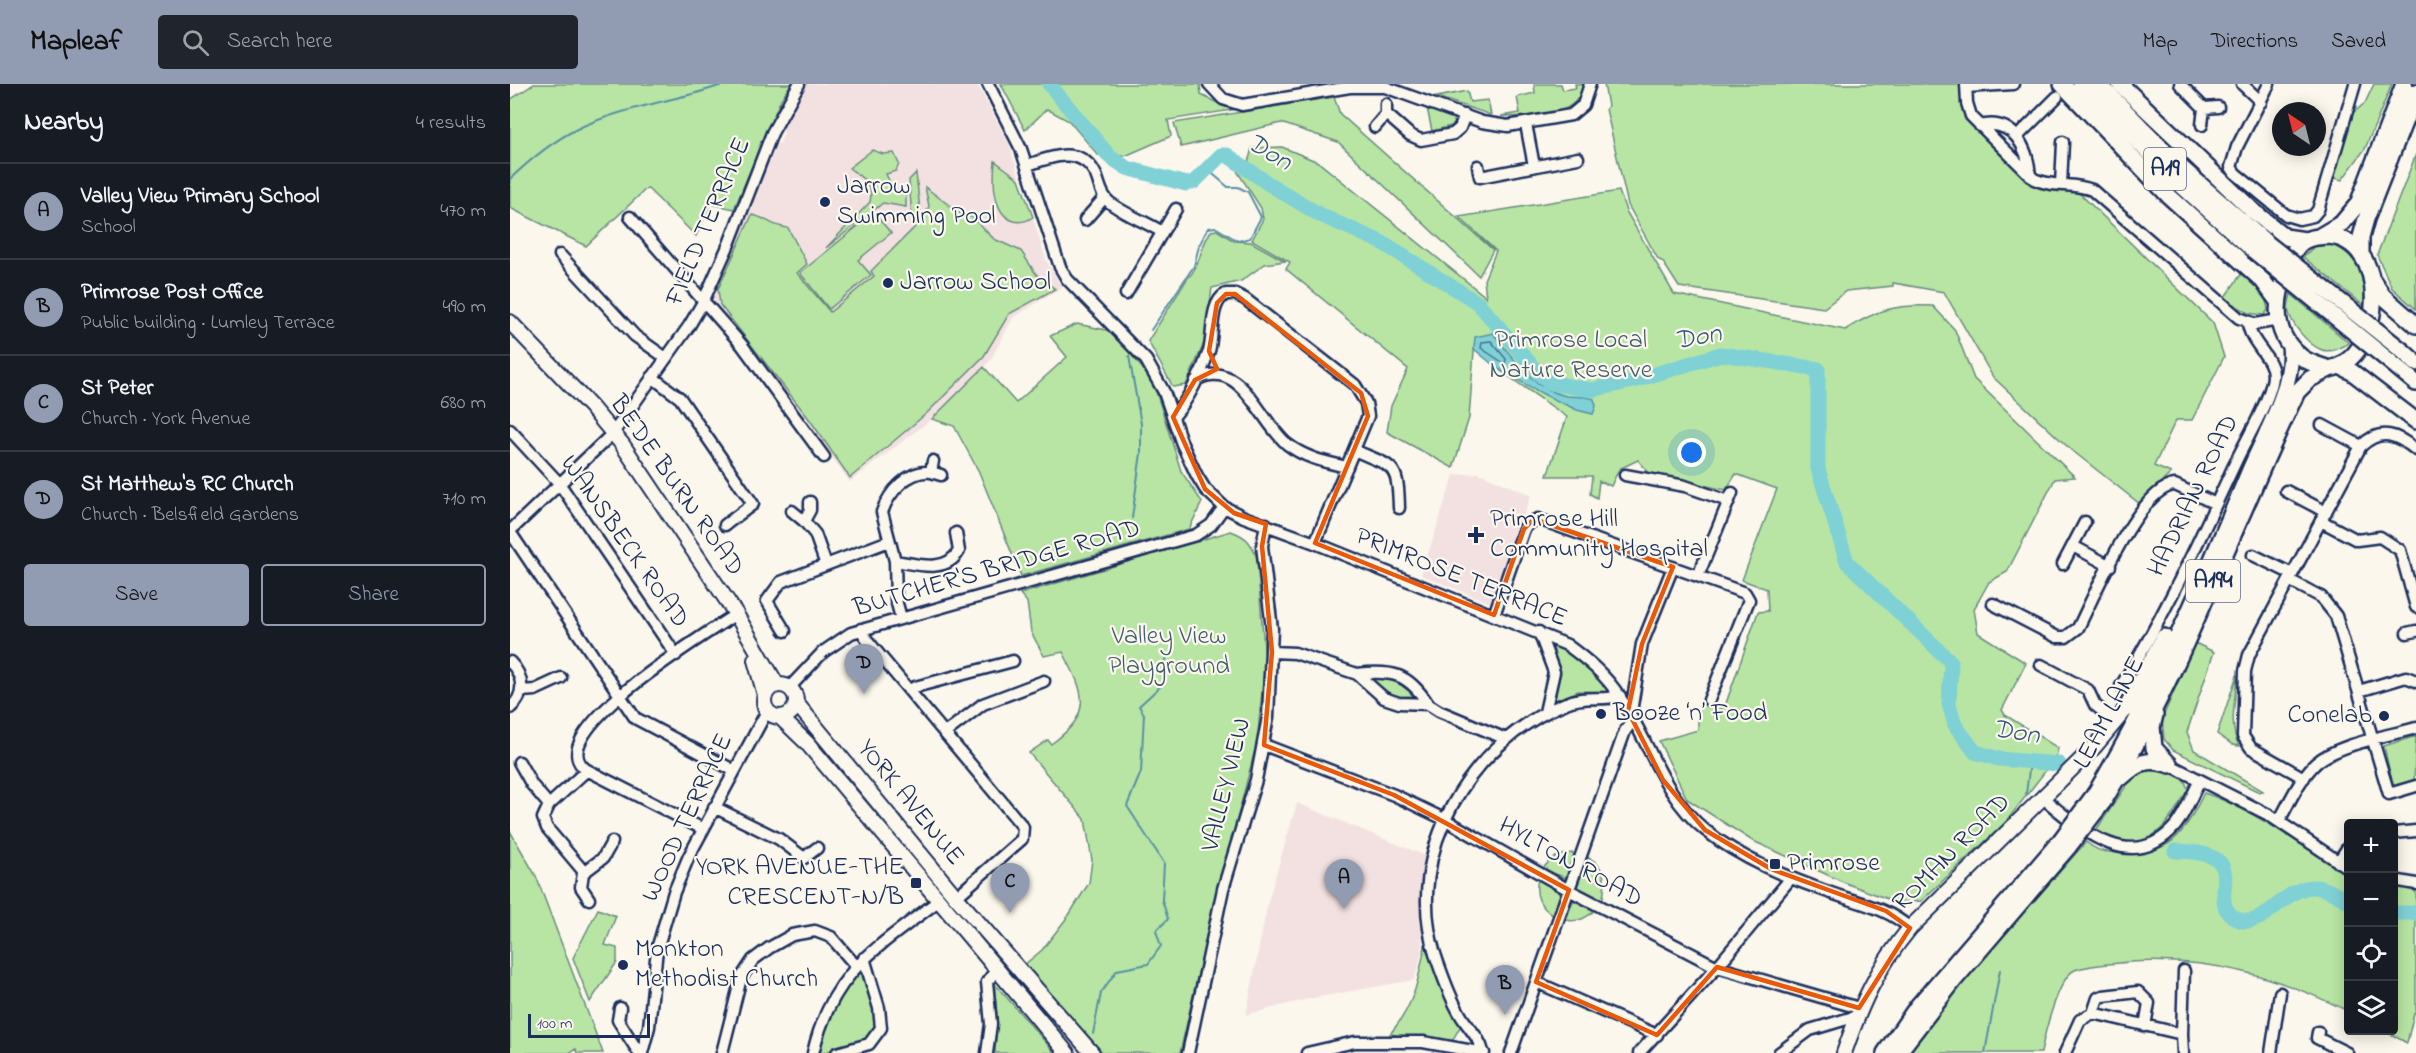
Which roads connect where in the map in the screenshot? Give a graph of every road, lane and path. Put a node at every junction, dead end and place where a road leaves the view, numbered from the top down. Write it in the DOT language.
graph roads {
  1 [pos="799,84"];
  2 [pos="988,84"];
  3 [pos="1209,84"];
  4 [pos="1590,84"];
  5 [pos="2013,84"];
  6 [pos="2081,84"];
  7 [pos="2099,84"];
  8 [pos="2120,84"];
  9 [pos="2180,84"];
  10 [pos="2242,84"];
  11 [pos="2269,84"];
  12 [pos="2355,84"];
  13 [pos="2404,84"];
  14 [pos="1966,85"];
  15 [pos="1326,87"];
  16 [pos="1398,87"];
  17 [pos="2059,91"];
  18 [pos="2416,92"];
  19 [pos="2260,102"];
  20 [pos="2218,107"];
  21 [pos="2204,108"];
  22 [pos="1465,115"];
  23 [pos="1526,124"];
  24 [pos="2202,125"];
  25 [pos="1980,126"];
  26 [pos="1375,127"];
  27 [pos="2017,137"];
  28 [pos="2063,142"];
  29 [pos="1578,158"];
  30 [pos="1028,165"];
  31 [pos="1478,166"];
  32 [pos="1534,166"];
  33 [pos="2030,176"];
  34 [pos="2061,185"];
  35 [pos="1105,197"];
  36 [pos="1176,209"];
  37 [pos="630,218"];
  38 [pos="1085,220"];
  39 [pos="1162,232"];
  40 [pos="2311,238"];
  41 [pos="2258,245"];
  42 [pos="560,255"];
  43 [pos="2361,255"];
  44 [pos="2373,281"];
  45 [pos="1126,294"];
  46 [pos="2277,300"];
  47 [pos="704,302"];
  48 [pos="2279,320"];
  49 [pos="510,322"];
  50 [pos="2248,323"];
  51 [pos="2416,325"];
  52 [pos="2290,346"];
  53 [pos="1209,351"];
  54 [pos="666,358"];
  55 [pos="2399,358"];
  56 [pos="2416,363"];
  57 [pos="2334,368"];
  58 [pos="1222,375"];
  59 [pos="652,377"];
  60 [pos="1195,380"];
  61 [pos="2416,382"];
  62 [pos="1173,417"];
  63 [pos="2416,421"];
  64 [pos="2322,425"];
  65 [pos="510,430"];
  66 [pos="613,433"];
  67 [pos="2361,446"];
  68 [pos="1354,450"];
  69 [pos="2416,450"];
  70 [pos="824,457"];
  71 [pos="1347,467"];
  72 [pos="935,469"];
  73 [pos="1625,475"];
  74 [pos="560,483"];
  75 [pos="2286,491"];
  76 [pos="810,502"];
  77 [pos="2216,504"];
  78 [pos="1224,507"];
  79 [pos="1399,508"];
  80 [pos="2234,508"];
  81 [pos="792,511"];
  82 [pos="2323,516"];
  83 [pos="804,521"];
  84 [pos="2085,522"];
  85 [pos="725,525"];
  86 [pos="1266,525"];
  87 [pos="510,531"];
  88 [pos="956,533"];
  89 [pos="889,541"];
  90 [pos="1312,542"];
  91 [pos="2073,546"];
  92 [pos="2253,555"];
  93 [pos="895,561"];
  94 [pos="2063,564"];
  95 [pos="826,565"];
  96 [pos="2110,566"];
  97 [pos="1673,567"];
  98 [pos="1698,576"];
  99 [pos="2291,577"];
  100 [pos="1993,604"];
  101 [pos="2416,607"];
  102 [pos="736,614"];
  103 [pos="1494,615"];
  104 [pos="901,618"];
  105 [pos="861,629"];
  106 [pos="785,631"];
  107 [pos="746,632"];
  108 [pos="1539,632"];
  109 [pos="1272,652"];
  110 [pos="676,655"];
  111 [pos="1013,661"];
  112 [pos="510,662"];
  113 [pos="2042,665"];
  114 [pos="1357,674"];
  115 [pos="561,678"];
  116 [pos="1044,681"];
  117 [pos="2416,681"];
  118 [pos="783,686"];
  119 [pos="2121,686"];
  120 [pos="521,691"];
  121 [pos="910,691"];
  122 [pos="2359,691"];
  123 [pos="620,695"];
  124 [pos="765,696"];
  125 [pos="1620,696"];
  126 [pos="2160,697"];
  127 [pos="1709,699"];
  128 [pos="797,704"];
  129 [pos="1428,704"];
  130 [pos="510,708"];
  131 [pos="2126,709"];
  132 [pos="767,711"];
  133 [pos="1545,712"];
  134 [pos="1631,715"];
  135 [pos="781,718"];
  136 [pos="2116,722"];
  137 [pos="2416,728"];
  138 [pos="945,733"];
  139 [pos="1506,739"];
  140 [pos="2373,741"];
  141 [pos="1264,745"];
  142 [pos="519,762"];
  143 [pos="2170,765"];
  144 [pos="587,770"];
  145 [pos="733,770"];
  146 [pos="2304,778"];
  147 [pos="2200,780"];
  148 [pos="2416,786"];
  149 [pos="2102,796"];
  150 [pos="2042,797"];
  151 [pos="549,806"];
  152 [pos="714,807"];
  153 [pos="1444,819"];
  154 [pos="2279,821"];
  155 [pos="703,830"];
  156 [pos="2416,831"];
  157 [pos="2398,833"];
  158 [pos="612,842"];
  159 [pos="2065,843"];
  160 [pos="817,848"];
  161 [pos="2344,854"];
  162 [pos="2338,862"];
  163 [pos="2344,865"];
  164 [pos="584,872"];
  165 [pos="1791,878"];
  166 [pos="2398,881"];
  167 [pos="2416,884"];
  168 [pos="1569,890"];
  169 [pos="956,897"];
  170 [pos="589,899"];
  171 [pos="938,901"];
  172 [pos="1910,928"];
  173 [pos="1010,958"];
  174 [pos="860,962"];
  175 [pos="1717,967"];
  176 [pos="997,969"];
  177 [pos="2183,971"];
  178 [pos="1536,982"];
  179 [pos="2280,993"];
  180 [pos="620,1008"];
  181 [pos="1858,1012"];
  182 [pos="2093,1013"];
  183 [pos="618,1020"];
  184 [pos="608,1026"];
  185 [pos="2145,1026"];
  186 [pos="2318,1032"];
  187 [pos="2182,1034"];
  188 [pos="1657,1035"];
  189 [pos="641,1053"];
  190 [pos="722,1053"];
  191 [pos="813,1053"];
  192 [pos="837,1053"];
  193 [pos="987,1053"];
  194 [pos="1067,1053"];
  195 [pos="1092,1053"];
  196 [pos="1188,1053"];
  197 [pos="1307,1053"];
  198 [pos="1484,1053"];
  199 [pos="1511,1053"];
  200 [pos="1639,1053"];
  201 [pos="1779,1053"];
  202 [pos="1844,1053"];
  203 [pos="1885,1053"];
  204 [pos="1898,1053"];
  205 [pos="2065,1053"];
  206 [pos="2183,1053"];
  207 [pos="2271,1053"];
  208 [pos="2347,1053"];
  1 -- 47 [label="street, FIELD TERRACE"];
  2 -- 30 [label="street"];
  3 -- 15 [label="street"];
  4 -- 23 [label="street"];
  5 -- 14 [label="street"];
  6 -- 41 [label="highway, A19"];
  7 -- 41 [label="highway, A19"];
  8 -- 40 [label="highway"];
  9 -- 21 [label="street"];
  10 -- 19 [label="street"];
  11 -- 19 [label="street"];
  12 -- 19 [label="street"];
  13 -- 40 [label="highway, A194"];
  14 -- 25 [label="street"];
  15 -- 16 [label="street"];
  16 -- 22 [label="street"];
  17 -- 27 [label="street"];
  17 -- 46 [label="highway"];
  18 -- 43 [label="highway"];
  20 -- 21 [label="street"];
  21 -- 24 [label="street"];
  22 -- 23 [label="street"];
  22 -- 26 [label="street"];
  23 -- 32 [label="street"];
  25 -- 27 [label="street"];
  25 -- 33 [label="street"];
  27 -- 33 [label="street"];
  28 -- 34 [label="street"];
  29 -- 32 [label="street"];
  30 -- 35 [label="street"];
  30 -- 62 [label="street"];
  31 -- 32 [label="street"];
  33 -- 34 [label="street"];
  34 -- 50 [label="street"];
  35 -- 38 [label="street"];
  35 -- 39 [label="street"];
  36 -- 39 [label="street"];
  37 -- 47 [label="street"];
  39 -- 45 [label="street"];
  40 -- 43 [label="highway, A194"];
  40 -- 46 [label="highway, A194"];
  41 -- 55 [label="highway, A19, bridge"];
  42 -- 54 [label="street"];
  43 -- 44 [label="highway, A194"];
  44 -- 51 [label="highway"];
  44 -- 57 [label="highway, A194"];
  46 -- 48 [label="highway, A194"];
  47 -- 54 [label="street, FIELD TERRACE"];
  47 -- 70 [label="street"];
  48 -- 50 [label="street"];
  48 -- 52 [label="highway, A194"];
  49 -- 66 [label="main road, BEDE BURN ROAD"];
  50 -- 77 [label="street, HADRIAN ROAD"];
  52 -- 57 [label="highway"];
  52 -- 80 [label="highway, LEAM LANE / A194"];
  53 -- 58 [label="street"];
  53 -- 60 [label="street"];
  53 -- 68 [label="street"];
  54 -- 59 [label="street, FIELD TERRACE"];
  55 -- 56 [label="highway, A19"];
  55 -- 61 [label="highway, A19"];
  57 -- 63 [label="highway"];
  57 -- 126 [label="highway, LEAM LANE / A194"];
  58 -- 60 [label="street"];
  58 -- 71 [label="street"];
  59 -- 66 [label="street, FIELD TERRACE"];
  59 -- 85 [label="street"];
  60 -- 62 [label="street"];
  62 -- 78 [label="street"];
  64 -- 67 [label="street"];
  65 -- 74 [label="street, WANSBECK ROAD"];
  66 -- 74 [label="street, FIELD TERRACE"];
  66 -- 102 [label="main road, BEDE BURN ROAD"];
  67 -- 69 [label="street"];
  67 -- 82 [label="street"];
  68 -- 71 [label="street"];
  68 -- 79 [label="street"];
  71 -- 90 [label="street"];
  72 -- 89 [label="street"];
  73 -- 98 [label="street"];
  74 -- 87 [label="street, FIELD TERRACE"];
  74 -- 110 [label="street, WANSBECK ROAD"];
  75 -- 82 [label="street"];
  76 -- 83 [label="street"];
  77 -- 96 [label="street"];
  77 -- 119 [label="street, HADRIAN ROAD"];
  78 -- 86 [label="street, PRIMROSE TERRACE"];
  78 -- 104 [label="street, BUTCHER'S BRIDGE ROAD"];
  80 -- 131 [label="highway"];
  80 -- 149 [label="highway, LEAM LANE / A194"];
  81 -- 83 [label="street"];
  82 -- 99 [label="street"];
  82 -- 101 [label="street"];
  83 -- 95 [label="street"];
  84 -- 91 [label="street"];
  86 -- 90 [label="street, PRIMROSE TERRACE"];
  86 -- 109 [label="street, VALLEY VIEW"];
  87 -- 123 [label="street"];
  88 -- 93 [label="street"];
  89 -- 93 [label="street"];
  89 -- 95 [label="street"];
  90 -- 103 [label="street, PRIMROSE TERRACE"];
  91 -- 94 [label="street"];
  91 -- 96 [label="street"];
  92 -- 99 [label="street"];
  93 -- 104 [label="street"];
  95 -- 106 [label="street"];
  96 -- 100 [label="street"];
  97 -- 98 [label="street"];
  97 -- 103 [label="street"];
  97 -- 134 [label="street"];
  98 -- 127 [label="street"];
  99 -- 122 [label="street"];
  99 -- 146 [label="street"];
  102 -- 107 [label="main road, BEDE BURN ROAD"];
  102 -- 110 [label="street"];
  103 -- 108 [label="street, PRIMROSE TERRACE"];
  104 -- 105 [label="street, BUTCHER'S BRIDGE ROAD"];
  105 -- 118 [label="street, BUTCHER'S BRIDGE ROAD"];
  105 -- 121 [label="street"];
  107 -- 118 [label="main road, BEDE BURN ROAD"];
  107 -- 124 [label="main road, BEDE BURN ROAD"];
  108 -- 125 [label="street, PRIMROSE TERRACE"];
  108 -- 133 [label="street"];
  109 -- 114 [label="street"];
  109 -- 141 [label="street, VALLEY VIEW"];
  110 -- 123 [label="street"];
  111 -- 121 [label="street"];
  112 -- 120 [label="street"];
  113 -- 136 [label="street"];
  114 -- 129 [label="street"];
  114 -- 129 [label="street"];
  115 -- 120 [label="street"];
  116 -- 138 [label="street"];
  117 -- 122 [label="street"];
  118 -- 124 [label="main road"];
  118 -- 128 [label="main road"];
  120 -- 130 [label="street"];
  121 -- 138 [label="street"];
  122 -- 140 [label="street"];
  123 -- 144 [label="street"];
  123 -- 145 [label="street"];
  124 -- 132 [label="main road"];
  125 -- 133 [label="street"];
  125 -- 134 [label="street, PRIMROSE TERRACE"];
  126 -- 143 [label="highway, A194"];
  126 -- 149 [label="highway, LEAM LANE / A194"];
  128 -- 135 [label="main road"];
  128 -- 169 [label="main road, YORK AVENUE"];
  129 -- 139 [label="street"];
  131 -- 136 [label="main road, ROMAN ROAD"];
  132 -- 135 [label="main road"];
  132 -- 145 [label="street, WOOD TERRACE"];
  133 -- 139 [label="street"];
  134 -- 165 [label="street, PRIMROSE TERRACE"];
  134 -- 168 [label="street"];
  135 -- 171 [label="main road, YORK AVENUE"];
  136 -- 150 [label="main road, ROMAN ROAD"];
  137 -- 140 [label="street"];
  138 -- 169 [label="street"];
  139 -- 153 [label="street"];
  140 -- 146 [label="street"];
  140 -- 148 [label="street"];
  141 -- 153 [label="street, HYLTON ROAD"];
  141 -- 196 [label="street, VALLEY VIEW"];
  142 -- 151 [label="street"];
  143 -- 147 [label="street"];
  143 -- 149 [label="highway, A194"];
  144 -- 151 [label="street"];
  144 -- 155 [label="street"];
  145 -- 152 [label="street, WOOD TERRACE"];
  146 -- 154 [label="street"];
  147 -- 150 [label="street"];
  147 -- 154 [label="street"];
  149 -- 159 [label="highway, LEAM LANE / A194, bridge"];
  150 -- 172 [label="main road, ROMAN ROAD"];
  151 -- 164 [label="street"];
  152 -- 155 [label="street, WOOD TERRACE"];
  152 -- 160 [label="street"];
  153 -- 168 [label="street, HYLTON ROAD"];
  153 -- 198 [label="street"];
  154 -- 162 [label="street"];
  155 -- 189 [label="street, WOOD TERRACE"];
  156 -- 157 [label="street"];
  158 -- 164 [label="street"];
  159 -- 203 [label="highway, LEAM LANE / A194"];
  159 -- 204 [label="highway, LEAM LANE / A194"];
  161 -- 162 [label="street"];
  162 -- 163 [label="street"];
  164 -- 170 [label="street"];
  165 -- 172 [label="street, PRIMROSE TERRACE"];
  165 -- 175 [label="street"];
  166 -- 167 [label="street"];
  168 -- 175 [label="street, HYLTON ROAD"];
  168 -- 178 [label="street"];
  169 -- 171 [label="main road"];
  169 -- 173 [label="main road, YORK AVENUE"];
  171 -- 174 [label="street"];
  171 -- 176 [label="main road, YORK AVENUE"];
  172 -- 181 [label="main road, ROMAN ROAD"];
  173 -- 176 [label="main road"];
  173 -- 195 [label="main road, YORK AVENUE"];
  174 -- 190 [label="street"];
  174 -- 191 [label="street"];
  174 -- 192 [label="street"];
  175 -- 181 [label="street, HYLTON ROAD"];
  175 -- 188 [label="street"];
  176 -- 193 [label="street"];
  176 -- 194 [label="main road, YORK AVENUE"];
  177 -- 187 [label="street"];
  178 -- 188 [label="street"];
  178 -- 199 [label="street"];
  179 -- 207 [label="street"];
  180 -- 183 [label="street"];
  181 -- 201 [label="street"];
  181 -- 202 [label="main road, ROMAN ROAD"];
  182 -- 185 [label="street"];
  182 -- 185 [label="street"];
  182 -- 205 [label="street"];
  183 -- 184 [label="street"];
  183 -- 189 [label="street, WOOD TERRACE"];
  185 -- 187 [label="street"];
  186 -- 208 [label="street"];
  187 -- 206 [label="street"];
  188 -- 200 [label="street"];
  197 -- 198 [label="street"];
}
